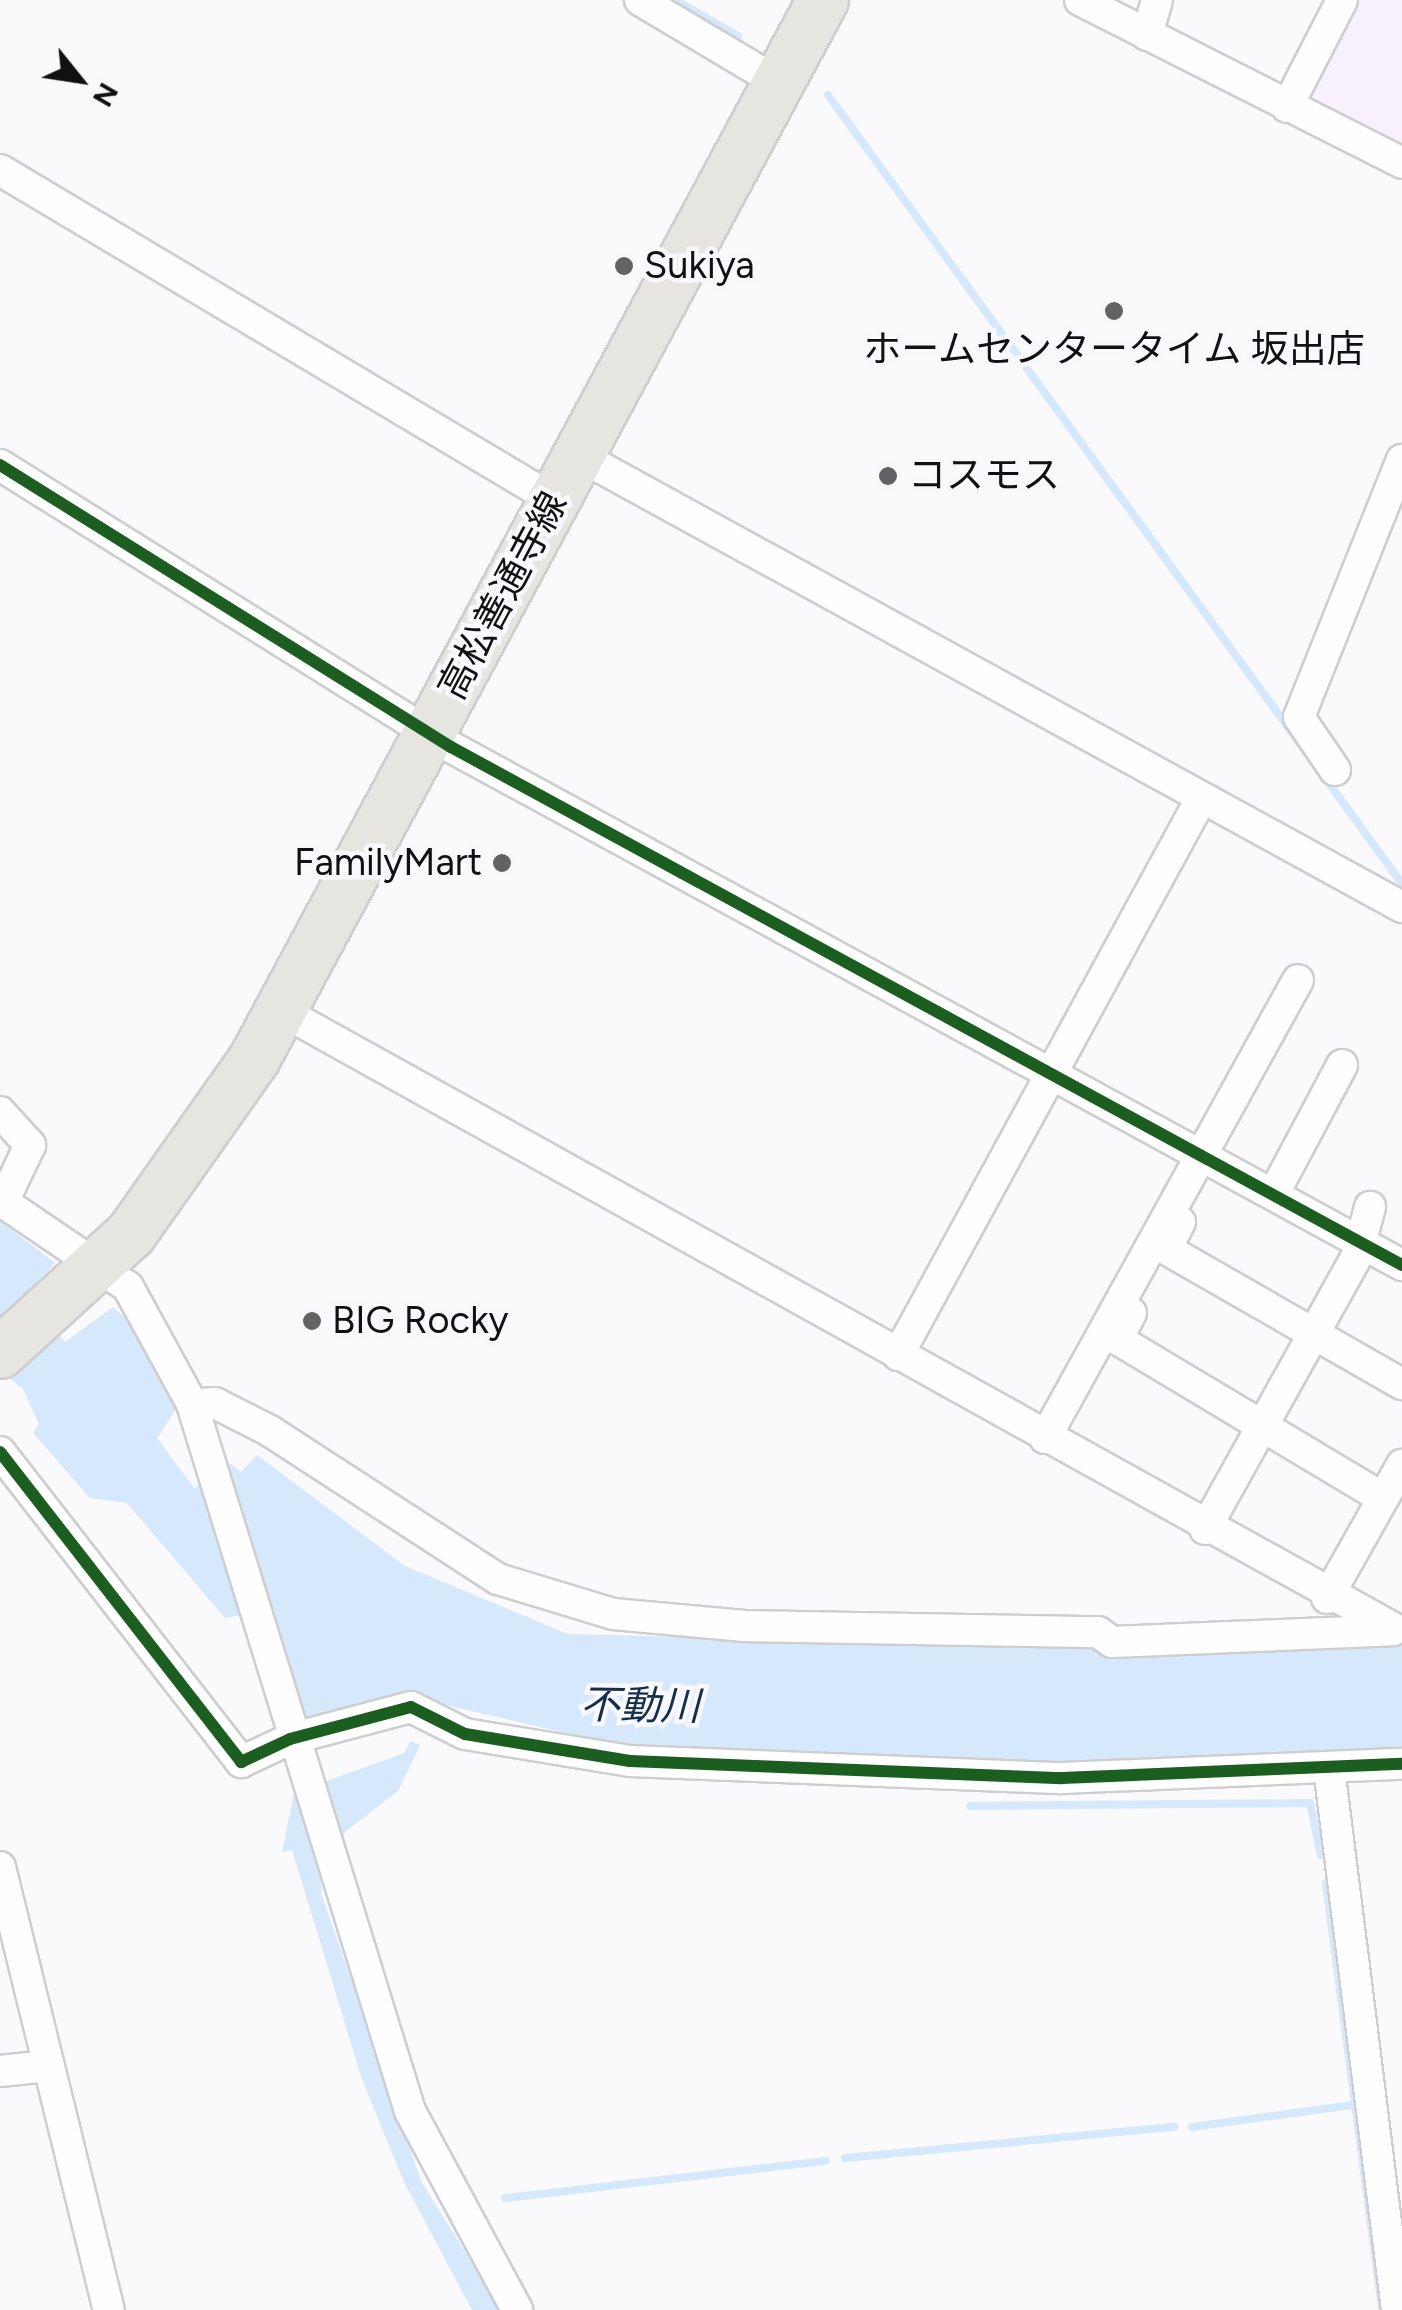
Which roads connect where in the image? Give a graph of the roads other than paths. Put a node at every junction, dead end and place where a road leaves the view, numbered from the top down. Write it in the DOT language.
graph roads {
  1 [pos="640,0"];
  2 [pos="823,0"];
  3 [pos="1080,0"];
  4 [pos="1157,0"];
  5 [pos="1342,0"];
  6 [pos="1147,35"];
  7 [pos="780,83"];
  8 [pos="1287,107"];
  9 [pos="1402,163"];
  10 [pos="0,170"];
  11 [pos="578,455"];
  12 [pos="1402,460"];
  13 [pos="0,464"];
  14 [pos="554,500"];
  15 [pos="430,734"];
  16 [pos="1334,770"];
  17 [pos="1201,799"];
  18 [pos="1400,906"];
  19 [pos="1298,980"];
  20 [pos="280,1010"];
  21 [pos="1342,1065"];
  22 [pos="1054,1071"];
  23 [pos="0,1112"];
  24 [pos="1208,1157"];
  25 [pos="1274,1193"];
  26 [pos="2,1200"];
  27 [pos="1370,1207"];
  28 [pos="1358,1240"];
  29 [pos="1166,1249"];
  30 [pos="1402,1265"];
  31 [pos="100,1268"];
  32 [pos="1314,1334"];
  33 [pos="0,1353"];
  34 [pos="898,1355"];
  35 [pos="1402,1384"];
  36 [pos="192,1404"];
  37 [pos="1262,1426"];
  38 [pos="1045,1438"];
  39 [pos="0,1452"];
  40 [pos="1402,1465"];
  41 [pos="1384,1498"];
  42 [pos="1205,1528"];
  43 [pos="1327,1598"];
  44 [pos="290,1739"];
  45 [pos="1402,1764"];
  46 [pos="1328,1768"];
  47 [pos="0,1867"];
  48 [pos="49,2066"];
  49 [pos="0,2071"];
  50 [pos="109,2310"];
  51 [pos="517,2310"];
  52 [pos="1398,2310"];
  1 -- 7 [label="street"];
  2 -- 7 [label="main road, 高松善通寺線"];
  3 -- 6 [label="street"];
  4 -- 6 [label="street"];
  5 -- 8 [label="street"];
  6 -- 8 [label="street"];
  7 -- 11 [label="main road, 高松善通寺線"];
  8 -- 9 [label="street"];
  10 -- 14 [label="street"];
  11 -- 14 [label="main road, 高松善通寺線"];
  11 -- 17 [label="street"];
  12 -- 16 [label="street"];
  13 -- 15 [label="street"];
  14 -- 15 [label="main road, 高松善通寺線"];
  15 -- 20 [label="main road, 高松善通寺線"];
  15 -- 22 [label="street"];
  17 -- 18 [label="street"];
  17 -- 22 [label="street"];
  19 -- 24 [label="street"];
  20 -- 31 [label="main road, 高松善通寺線"];
  20 -- 34 [label="street"];
  21 -- 25 [label="street"];
  22 -- 24 [label="street"];
  22 -- 34 [label="street"];
  23 -- 26 [label="street"];
  24 -- 25 [label="street"];
  24 -- 29 [label="street"];
  24 -- 38 [label="street"];
  25 -- 28 [label="street"];
  26 -- 31 [label="street"];
  27 -- 28 [label="street"];
  28 -- 30 [label="street"];
  28 -- 32 [label="street"];
  29 -- 32 [label="street"];
  29 -- 37 [label="street"];
  31 -- 33 [label="main road, 高松善通寺線"];
  31 -- 36 [label="street"];
  32 -- 35 [label="street"];
  32 -- 37 [label="street"];
  34 -- 38 [label="street"];
  36 -- 43 [label="street"];
  36 -- 44 [label="street"];
  37 -- 41 [label="street"];
  37 -- 42 [label="street"];
  38 -- 42 [label="street"];
  39 -- 44 [label="street"];
  40 -- 41 [label="street"];
  41 -- 43 [label="street"];
  42 -- 43 [label="street"];
  44 -- 46 [label="street"];
  44 -- 51 [label="street"];
  45 -- 46 [label="street"];
  46 -- 52 [label="street"];
  47 -- 48 [label="street"];
  48 -- 49 [label="street"];
  48 -- 50 [label="street"];
}
